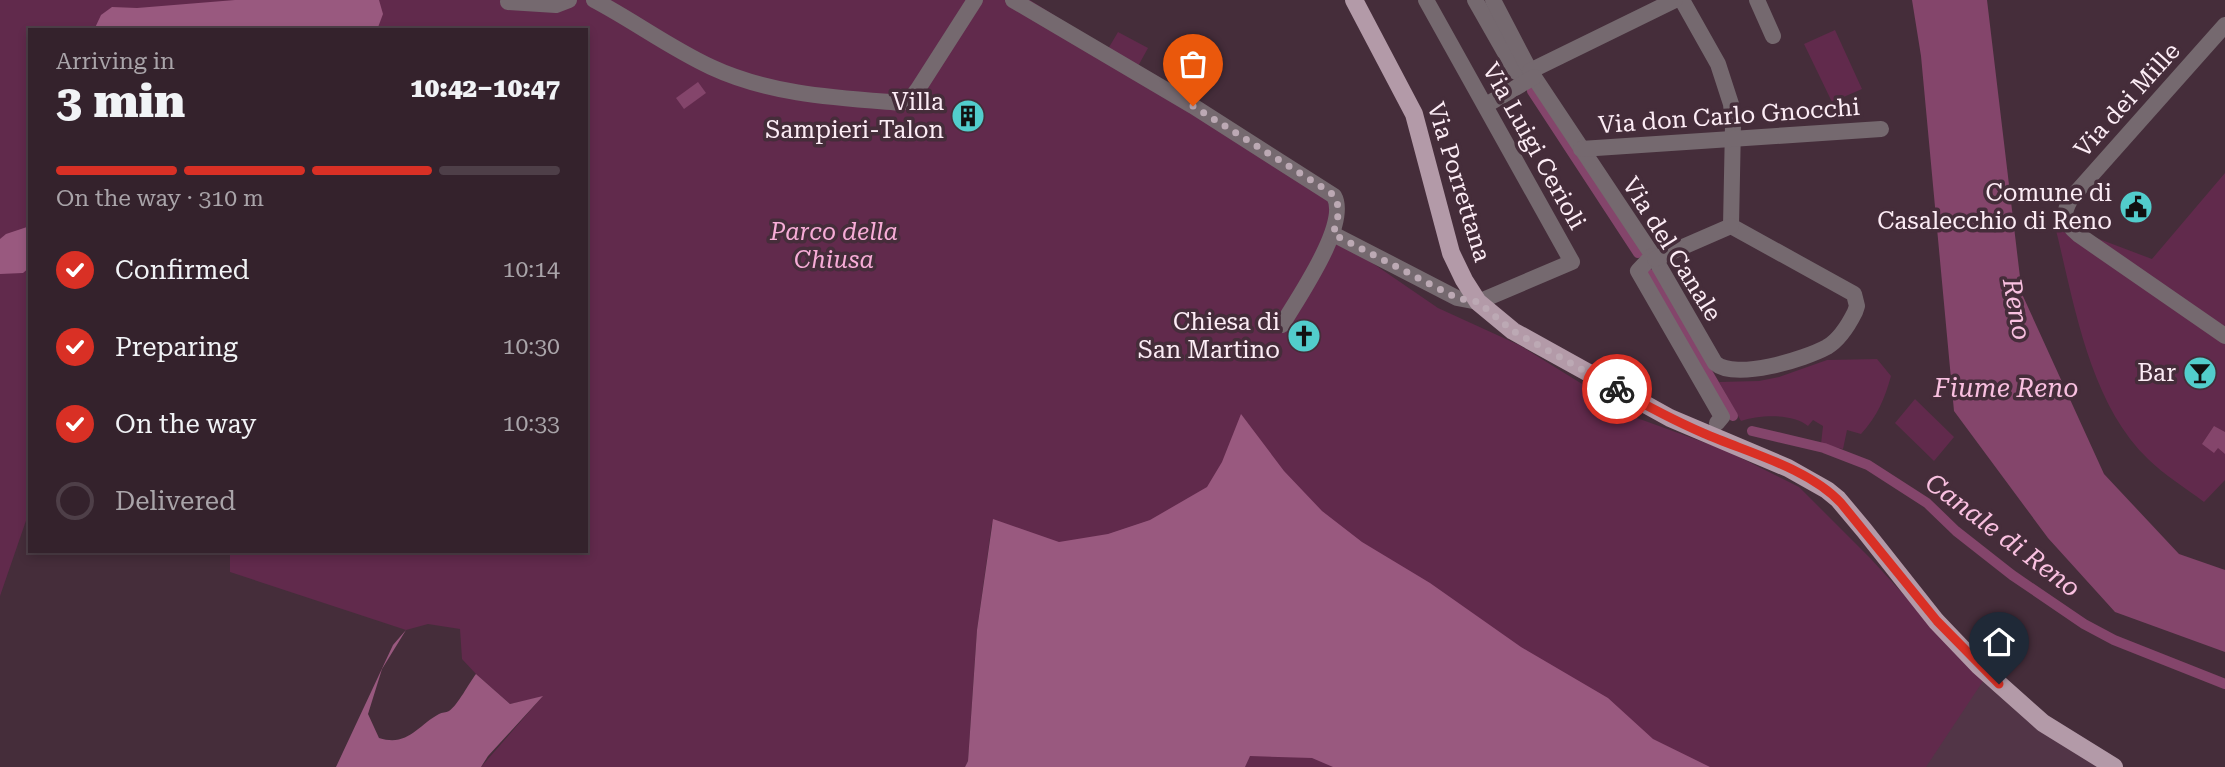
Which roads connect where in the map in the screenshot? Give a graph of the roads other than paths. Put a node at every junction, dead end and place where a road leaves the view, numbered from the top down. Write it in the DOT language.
graph roads {
  1 [pos="569,0"];
  2 [pos="594,0"];
  3 [pos="975,0"];
  4 [pos="1013,0"];
  5 [pos="1354,0"];
  6 [pos="1426,0"];
  7 [pos="1475,0"];
  8 [pos="1493,0"];
  9 [pos="1675,0"];
  10 [pos="1682,0"];
  11 [pos="1757,0"];
  12 [pos="508,2"];
  13 [pos="2225,24"];
  14 [pos="1773,36"];
  15 [pos="1527,74"];
  16 [pos="1486,105"];
  17 [pos="1881,129"];
  18 [pos="1732,138"];
  19 [pos="1581,149"];
  20 [pos="1731,226"];
  21 [pos="1333,234"];
  22 [pos="1654,258"];
  23 [pos="1478,302"];
  24 [pos="1282,325"];
  25 [pos="2225,336"];
  26 [pos="1717,422"];
  27 [pos="2114,767"];
  1 -- 12 [label="street"];
  2 -- 3 [label="street"];
  4 -- 21 [label="street"];
  5 -- 23 [label="main road, Via Porrettana"];
  6 -- 16 [label="street, Via Luigi Cerioli"];
  7 -- 15 [label="street"];
  8 -- 15 [label="street, Via del Canale"];
  9 -- 15 [label="street"];
  10 -- 18 [label="street"];
  11 -- 14 [label="street"];
  13 -- 25 [label="street, Via dei Mille"];
  15 -- 16 [label="street"];
  15 -- 19 [label="street, Via del Canale"];
  16 -- 23 [label="street, Via Luigi Cerioli"];
  17 -- 18 [label="street, Via don Carlo Gnocchi"];
  18 -- 19 [label="street, Via don Carlo Gnocchi"];
  18 -- 20 [label="street"];
  19 -- 22 [label="street, Via del Canale"];
  20 -- 22 [label="street"];
  20 -- 22 [label="street, Via del Canale"];
  21 -- 23 [label="street"];
  21 -- 24 [label="street"];
  22 -- 26 [label="street"];
  23 -- 27 [label="main road, Via Porrettana"];
}
